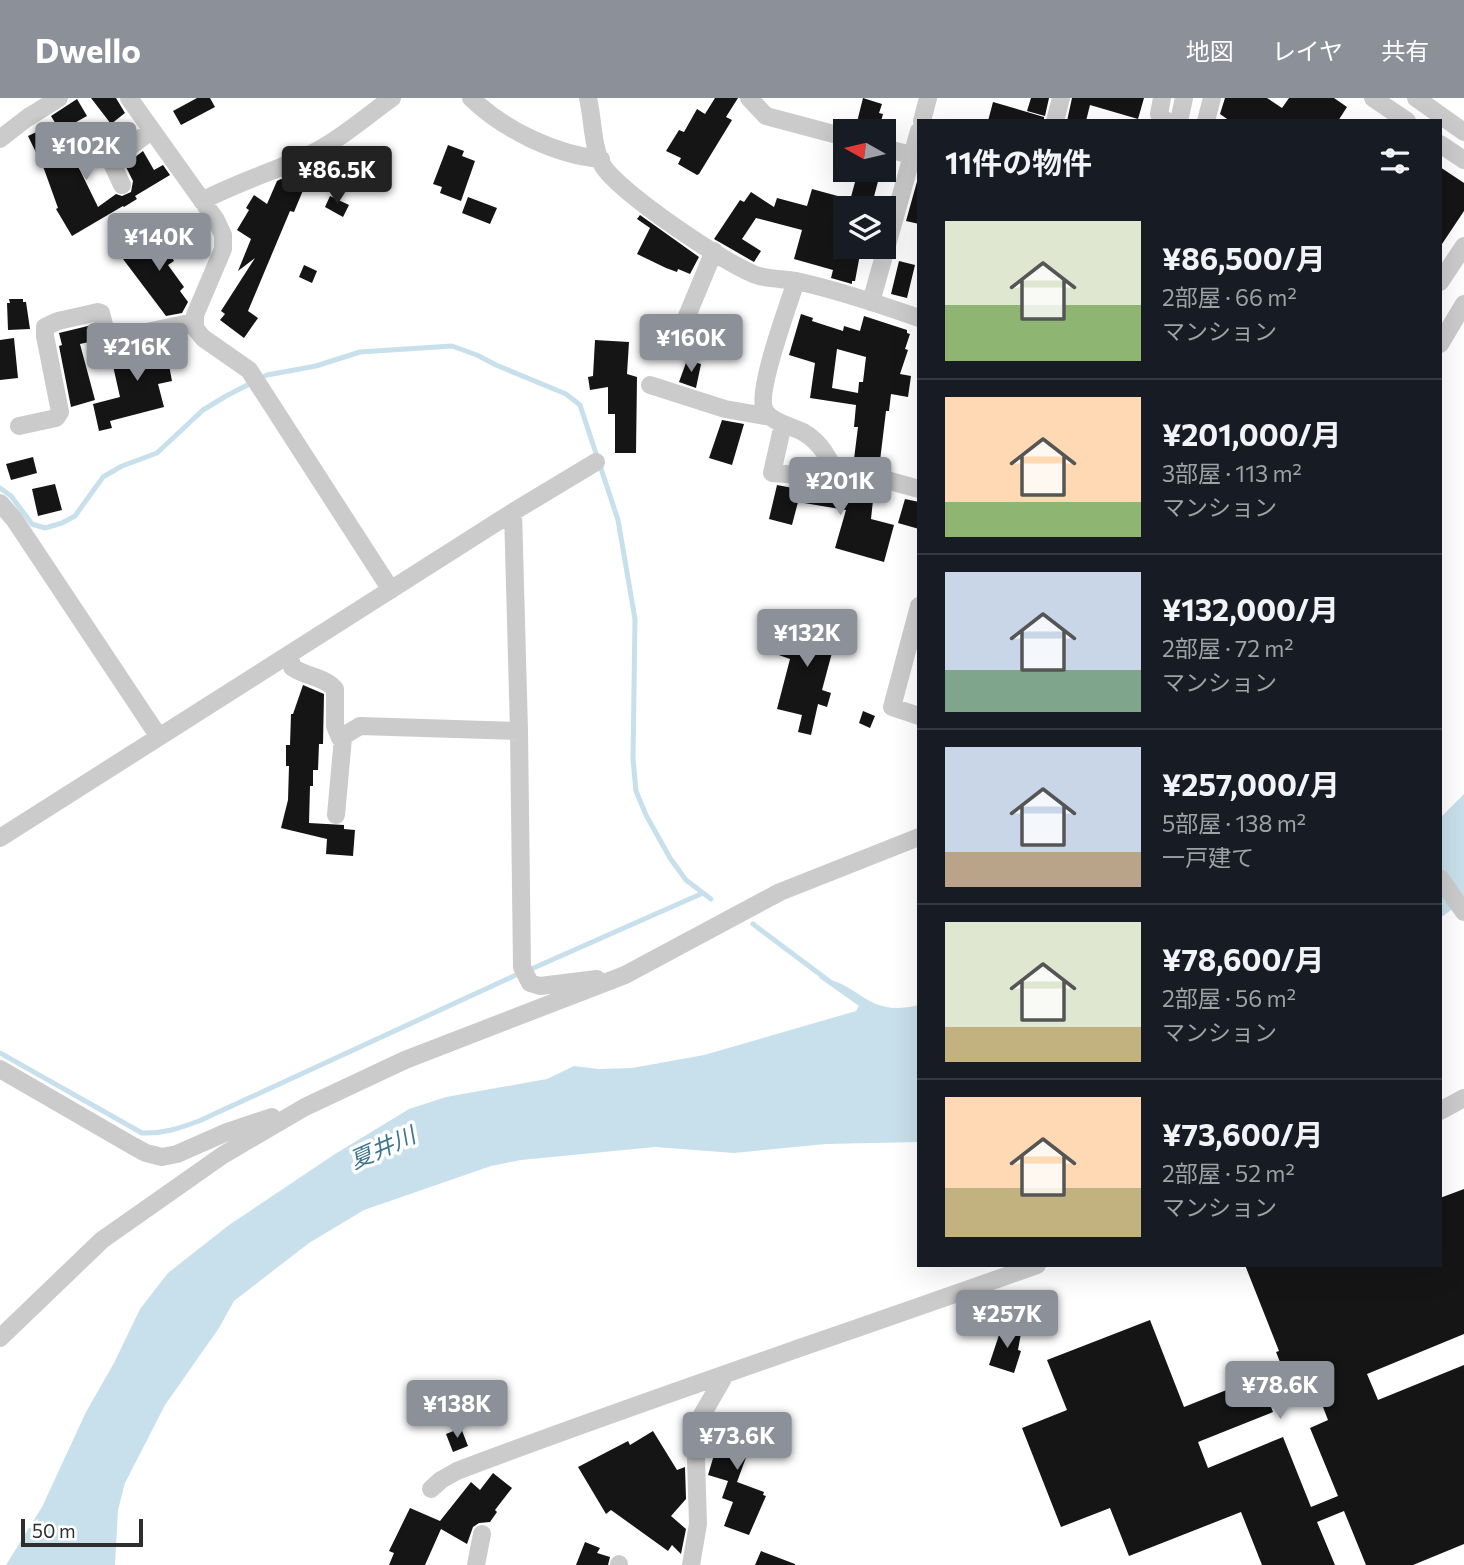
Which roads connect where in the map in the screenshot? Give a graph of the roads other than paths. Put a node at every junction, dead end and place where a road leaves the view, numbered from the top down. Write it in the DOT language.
graph roads {
  1 [pos="59,98"];
  2 [pos="128,98"];
  3 [pos="392,98"];
  4 [pos="471,98"];
  5 [pos="588,98"];
  6 [pos="750,98"];
  7 [pos="928,98"];
  8 [pos="1061,98"];
  9 [pos="1162,98"];
  10 [pos="1212,98"];
  11 [pos="1373,98"];
  12 [pos="1416,98"];
  13 [pos="1180,115"];
  14 [pos="923,119"];
  15 [pos="1056,119"];
  16 [pos="1207,119"];
  17 [pos="1403,119"];
  18 [pos="152,130"];
  19 [pos="1464,132"];
  20 [pos="833,134"];
  21 [pos="0,139"];
  22 [pos="1442,145"];
  23 [pos="896,151"];
  24 [pos="915,156"];
  25 [pos="601,159"];
  26 [pos="1464,160"];
  27 [pos="122,184"];
  28 [pos="202,201"];
  29 [pos="1464,246"];
  30 [pos="715,251"];
  31 [pos="1442,279"];
  32 [pos="796,281"];
  33 [pos="871,302"];
  34 [pos="1464,304"];
  35 [pos="917,317"];
  36 [pos="194,322"];
  37 [pos="1442,341"];
  38 [pos="652,346"];
  39 [pos="650,385"];
  40 [pos="777,420"];
  41 [pos="19,426"];
  42 [pos="596,462"];
  43 [pos="838,478"];
  44 [pos="917,488"];
  45 [pos="0,503"];
  46 [pos="513,512"];
  47 [pos="391,590"];
  48 [pos="917,613"];
  49 [pos="289,655"];
  50 [pos="917,715"];
  51 [pos="519,731"];
  52 [pos="159,737"];
  53 [pos="343,738"];
  54 [pos="336,815"];
  55 [pos="0,838"];
  56 [pos="917,838"];
  57 [pos="1442,881"];
  58 [pos="1464,912"];
  59 [pos="625,975"];
  60 [pos="0,1069"];
  61 [pos="1464,1098"];
  62 [pos="305,1107"];
  63 [pos="1442,1110"];
  64 [pos="1031,1267"];
  65 [pos="0,1338"];
  66 [pos="725,1375"];
  67 [pos="431,1489"];
  68 [pos="482,1534"];
  69 [pos="476,1565"];
  70 [pos="693,1565"];
  1 -- 21 [label="street"];
  2 -- 18 [label="street"];
  3 -- 28 [label="street"];
  4 -- 25 [label="street"];
  5 -- 25 [label="street"];
  6 -- 20 [label="street"];
  7 -- 14 [label="street"];
  8 -- 15 [label="street"];
  9 -- 13 [label="street"];
  10 -- 16 [label="street"];
  11 -- 17 [label="street"];
  12 -- 19 [label="street"];
  18 -- 27 [label="street"];
  18 -- 28 [label="street"];
  22 -- 26 [label="street"];
  23 -- 24 [label="street"];
  24 -- 33 [label="street"];
  25 -- 30 [label="street"];
  28 -- 36 [label="street"];
  29 -- 31 [label="street"];
  30 -- 32 [label="street"];
  30 -- 38 [label="street"];
  32 -- 33 [label="street"];
  32 -- 40 [label="street"];
  33 -- 35 [label="street"];
  34 -- 37 [label="street"];
  36 -- 41 [label="street"];
  36 -- 47 [label="street"];
  39 -- 40 [label="street"];
  40 -- 43 [label="street"];
  40 -- 43 [label="street"];
  42 -- 46 [label="street"];
  43 -- 44 [label="street"];
  45 -- 52 [label="street"];
  46 -- 47 [label="street"];
  46 -- 51 [label="street"];
  47 -- 49 [label="street"];
  48 -- 50 [label="street"];
  49 -- 52 [label="street"];
  49 -- 53 [label="street"];
  51 -- 53 [label="street"];
  51 -- 59 [label="street"];
  52 -- 55 [label="street"];
  53 -- 54 [label="street"];
  56 -- 59 [label="street"];
  57 -- 58 [label="street"];
  59 -- 62 [label="street"];
  60 -- 62 [label="street"];
  61 -- 63 [label="street"];
  62 -- 65 [label="street"];
  64 -- 66 [label="street"];
  66 -- 67 [label="street"];
  66 -- 70 [label="street"];
  68 -- 69 [label="street"];
}
